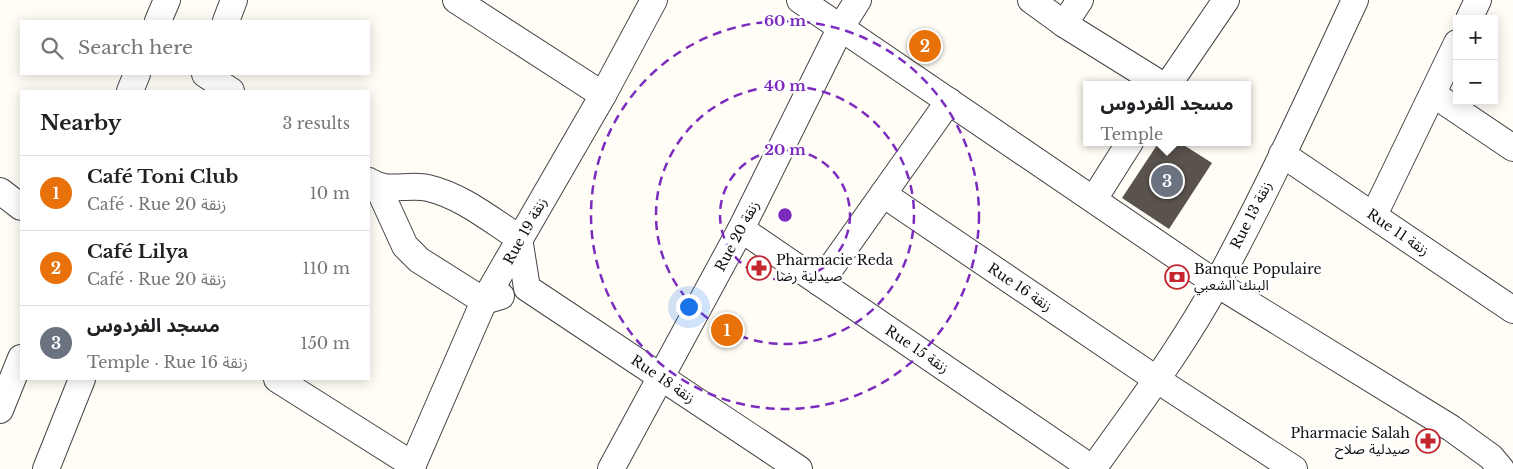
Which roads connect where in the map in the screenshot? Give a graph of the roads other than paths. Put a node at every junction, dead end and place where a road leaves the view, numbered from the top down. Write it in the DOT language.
graph roads {
  1 [pos="166,0"];
  2 [pos="234,0"];
  3 [pos="456,0"];
  4 [pos="654,0"];
  5 [pos="800,0"];
  6 [pos="858,0"];
  7 [pos="1031,0"];
  8 [pos="1080,0"];
  9 [pos="1226,0"];
  10 [pos="1356,0"];
  11 [pos="1478,0"];
  12 [pos="1470,15"];
  13 [pos="158,20"];
  14 [pos="226,20"];
  15 [pos="1064,24"];
  16 [pos="841,27"];
  17 [pos="1453,52"];
  18 [pos="137,75"];
  19 [pos="205,75"];
  20 [pos="207,75"];
  21 [pos="1156,81"];
  22 [pos="1171,81"];
  23 [pos="130,90"];
  24 [pos="198,90"];
  25 [pos="229,90"];
  26 [pos="1433,94"];
  27 [pos="603,95"];
  28 [pos="949,101"];
  29 [pos="1127,146"];
  30 [pos="1513,148"];
  31 [pos="1282,154"];
  32 [pos="374,184"];
  33 [pos="0,191"];
  34 [pos="883,194"];
  35 [pos="1094,199"];
  36 [pos="20,206"];
  37 [pos="1374,215"];
  38 [pos="741,229"];
  39 [pos="519,238"];
  40 [pos="820,283"];
  41 [pos="1217,284"];
  42 [pos="528,288"];
  43 [pos="484,301"];
  44 [pos="1513,310"];
  45 [pos="20,360"];
  46 [pos="660,378"];
  47 [pos="1156,379"];
  48 [pos="82,380"];
  49 [pos="279,380"];
  50 [pos="0,410"];
  51 [pos="412,467"];
  52 [pos="46,469"];
  53 [pos="611,469"];
  54 [pos="799,469"];
  55 [pos="1093,469"];
  56 [pos="1294,469"];
  57 [pos="1501,469"];
  1 -- 13 [label="street"];
  2 -- 14 [label="street"];
  3 -- 27 [label="street"];
  4 -- 27 [label="street, Rue 19 زنقة"];
  5 -- 16 [label="street"];
  6 -- 16 [label="street, Rue 20 زنقة"];
  7 -- 15 [label="street"];
  8 -- 15 [label="street"];
  9 -- 22 [label="street"];
  10 -- 31 [label="street, Rue 13 زنقة"];
  11 -- 12 [label="street"];
  15 -- 21 [label="street"];
  16 -- 28 [label="street"];
  16 -- 38 [label="street, Rue 20 زنقة"];
  17 -- 26 [label="street"];
  18 -- 23 [label="street"];
  19 -- 24 [label="street"];
  20 -- 25 [label="street"];
  26 -- 30 [label="street"];
  26 -- 37 [label="street"];
  27 -- 39 [label="street, Rue 19 زنقة"];
  28 -- 34 [label="street"];
  28 -- 35 [label="street"];
  29 -- 35 [label="street"];
  31 -- 37 [label="street, Rue 11 زنقة"];
  31 -- 41 [label="street, Rue 13 زنقة"];
  32 -- 39 [label="street"];
  32 -- 43 [label="street"];
  33 -- 36 [label="street"];
  34 -- 40 [label="street"];
  34 -- 47 [label="street, Rue 16 زنقة"];
  35 -- 41 [label="street"];
  37 -- 44 [label="street, Rue 11 زنقة"];
  38 -- 40 [label="street, Rue 15 زنقة"];
  38 -- 46 [label="street, Rue 20 زنقة"];
  39 -- 42 [label="street"];
  39 -- 43 [label="street, Rue 19 زنقة"];
  40 -- 55 [label="street, Rue 15 زنقة"];
  41 -- 47 [label="street, Rue 13 زنقة"];
  41 -- 57 [label="street"];
  42 -- 43 [label="street"];
  42 -- 46 [label="street, Rue 18 زنقة"];
  43 -- 51 [label="street, Rue 19 زنقة"];
  45 -- 50 [label="street"];
  46 -- 53 [label="street, Rue 20 زنقة"];
  46 -- 54 [label="street, Rue 18 زنقة"];
  47 -- 55 [label="street, Rue 13 زنقة"];
  47 -- 56 [label="street, Rue 16 زنقة"];
  48 -- 52 [label="street"];
  49 -- 51 [label="street"];
}
